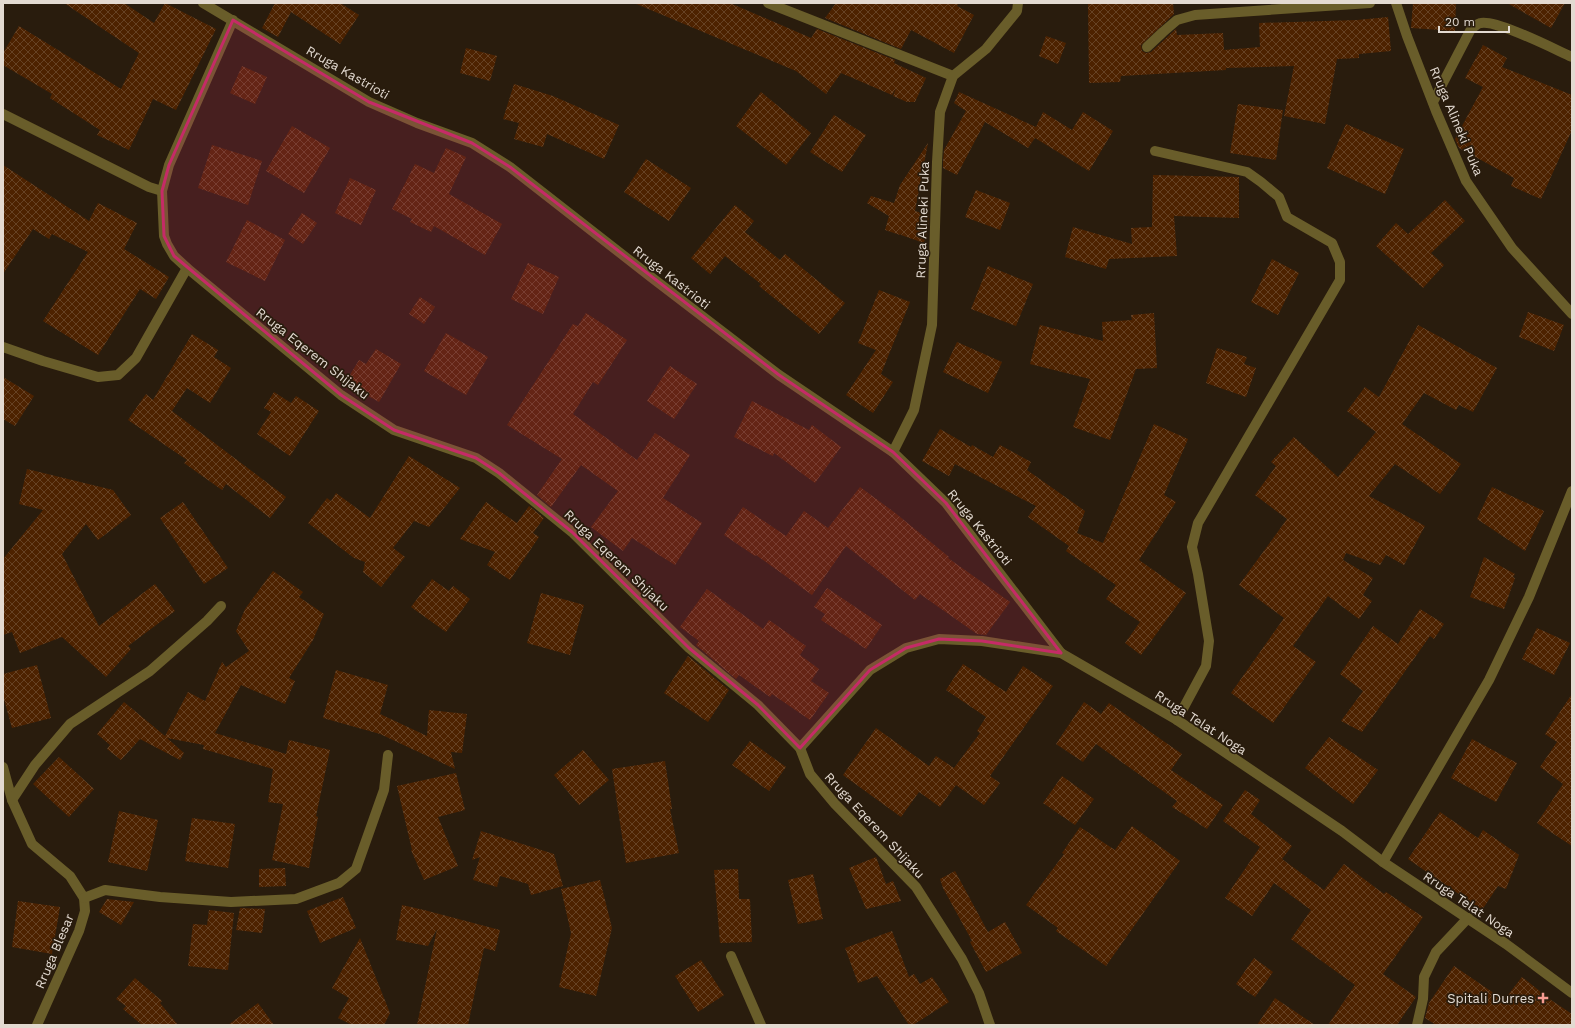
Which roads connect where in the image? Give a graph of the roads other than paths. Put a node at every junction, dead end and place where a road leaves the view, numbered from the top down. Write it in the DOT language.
graph roads {
  1 [pos="203,3"];
  2 [pos="768,3"];
  3 [pos="1370,3"];
  4 [pos="1396,3"];
  5 [pos="1017,7"];
  6 [pos="233,20"];
  7 [pos="1148,47"];
  8 [pos="1572,57"];
  9 [pos="953,76"];
  10 [pos="1433,102"];
  11 [pos="3,114"];
  12 [pos="1155,151"];
  13 [pos="162,191"];
  14 [pos="186,268"];
  15 [pos="1572,314"];
  16 [pos="3,347"];
  17 [pos="893,452"];
  18 [pos="1572,491"];
  19 [pos="221,606"];
  20 [pos="1061,653"];
  21 [pos="1177,720"];
  22 [pos="800,748"];
  23 [pos="388,755"];
  24 [pos="3,767"];
  25 [pos="12,800"];
  26 [pos="1383,862"];
  27 [pos="84,898"];
  28 [pos="1468,918"];
  29 [pos="731,956"];
  30 [pos="1572,993"];
  31 [pos="37,1025"];
  32 [pos="761,1025"];
  33 [pos="988,1025"];
  34 [pos="1417,1025"];
  1 -- 6 [label="street, Rruga Kastrioti"];
  2 -- 9 [label="street"];
  3 -- 7 [label="street"];
  4 -- 10 [label="street, Rruga Alineki Puka"];
  5 -- 9 [label="street"];
  6 -- 13 [label="street, Rruga Eqerem Shijaku"];
  6 -- 17 [label="street, Rruga Kastrioti"];
  8 -- 10 [label="street"];
  9 -- 17 [label="street, Rruga Alineki Puka"];
  10 -- 15 [label="street, Rruga Alineki Puka"];
  11 -- 13 [label="street"];
  12 -- 21 [label="street"];
  13 -- 14 [label="street, Rruga Eqerem Shijaku"];
  14 -- 16 [label="street"];
  14 -- 22 [label="street, Rruga Eqerem Shijaku"];
  17 -- 20 [label="street, Rruga Kastrioti"];
  18 -- 26 [label="street"];
  19 -- 25 [label="street"];
  20 -- 21 [label="street, Rruga Telat Noga"];
  20 -- 22 [label="street, Rruga Telat Noga"];
  21 -- 26 [label="street, Rruga Telat Noga"];
  22 -- 33 [label="street, Rruga Eqerem Shijaku"];
  23 -- 27 [label="street"];
  24 -- 25 [label="street"];
  25 -- 27 [label="street"];
  26 -- 28 [label="street, Rruga Telat Noga"];
  27 -- 31 [label="street, Rruga Blesar"];
  28 -- 30 [label="street, Rruga Telat Noga"];
  28 -- 34 [label="street"];
  29 -- 32 [label="street"];
}
